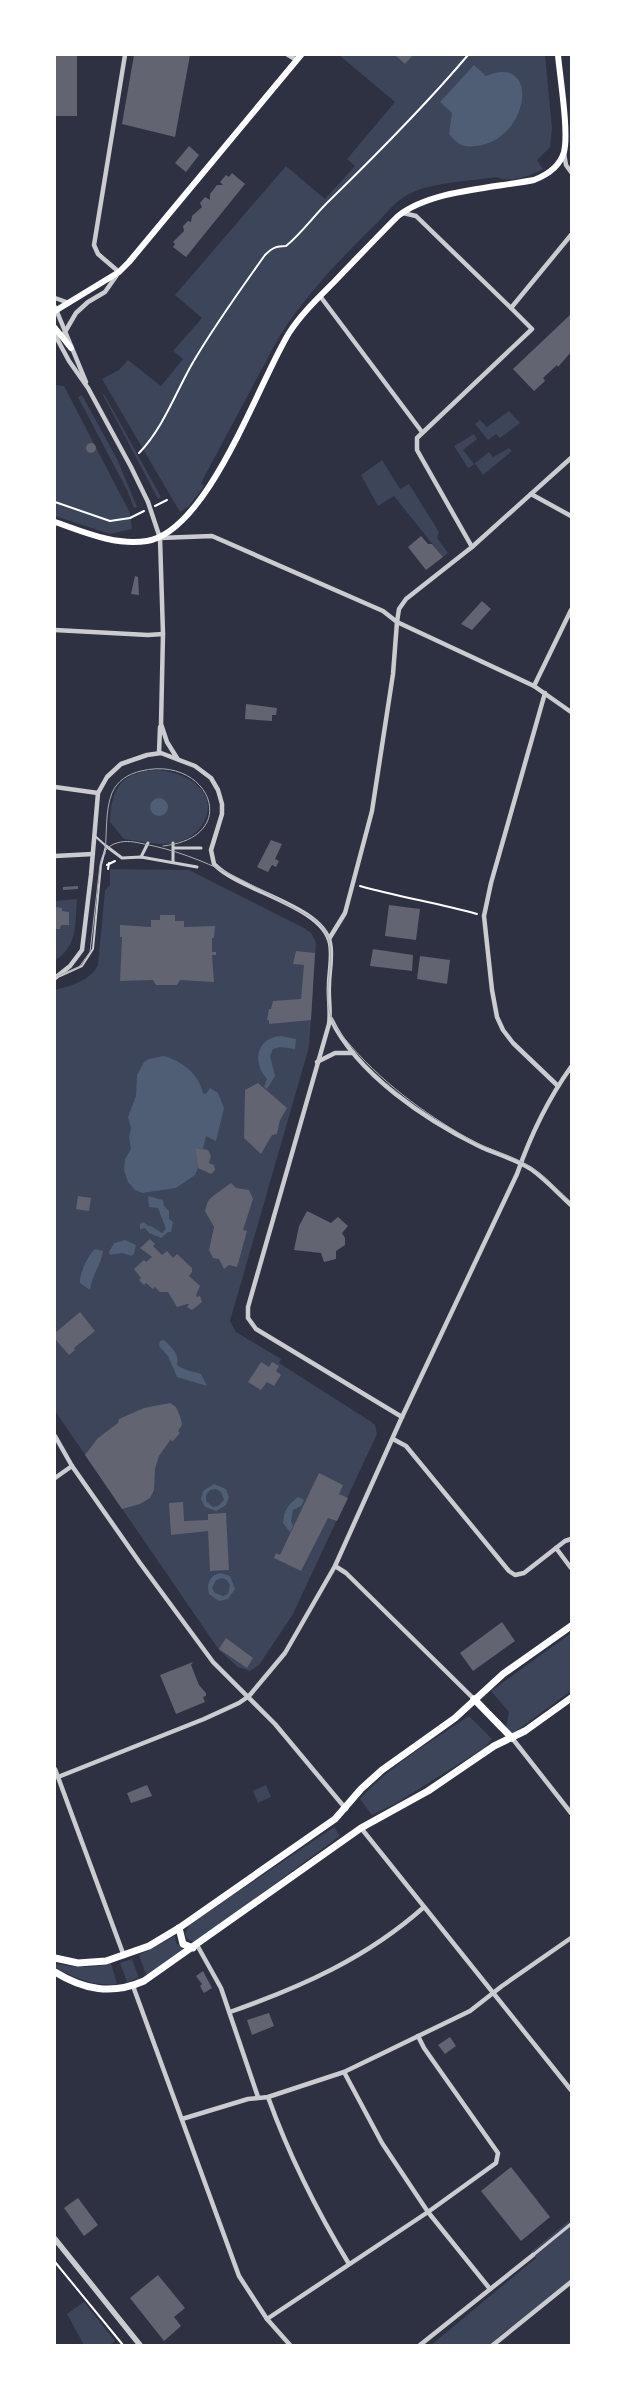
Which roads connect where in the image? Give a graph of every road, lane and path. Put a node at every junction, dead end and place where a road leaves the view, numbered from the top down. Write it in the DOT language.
graph roads {
  1 [pos="125,55"];
  2 [pos="288,55"];
  3 [pos="468,55"];
  4 [pos="558,55"];
  5 [pos="299,58"];
  6 [pos="564,153"];
  7 [pos="571,172"];
  8 [pos="402,213"];
  9 [pos="571,235"];
  10 [pos="119,272"];
  11 [pos="320,296"];
  12 [pos="55,298"];
  13 [pos="69,302"];
  14 [pos="511,308"];
  15 [pos="56,309"];
  16 [pos="55,328"];
  17 [pos="61,334"];
  18 [pos="72,348"];
  19 [pos="88,388"];
  20 [pos="422,432"];
  21 [pos="139,453"];
  22 [pos="571,458"];
  23 [pos="531,494"];
  24 [pos="167,500"];
  25 [pos="55,502"];
  26 [pos="150,509"];
  27 [pos="571,516"];
  28 [pos="55,522"];
  29 [pos="160,538"];
  30 [pos="472,547"];
  31 [pos="571,610"];
  32 [pos="397,622"];
  33 [pos="55,630"];
  34 [pos="162,634"];
  35 [pos="534,686"];
  36 [pos="545,693"];
  37 [pos="161,710"];
  38 [pos="571,712"];
  39 [pos="159,753"];
  40 [pos="178,759"];
  41 [pos="55,787"];
  42 [pos="98,793"];
  43 [pos="94,835"];
  44 [pos="148,843"];
  45 [pos="173,843"];
  46 [pos="106,846"];
  47 [pos="174,848"];
  48 [pos="200,848"];
  49 [pos="93,854"];
  50 [pos="55,856"];
  51 [pos="141,857"];
  52 [pos="173,861"];
  53 [pos="107,865"];
  54 [pos="197,867"];
  55 [pos="108,869"];
  56 [pos="353,884"];
  57 [pos="484,916"];
  58 [pos="329,939"];
  59 [pos="55,978"];
  60 [pos="330,1017"];
  61 [pos="355,1054"];
  62 [pos="318,1062"];
  63 [pos="571,1068"];
  64 [pos="558,1086"];
  65 [pos="521,1164"];
  66 [pos="571,1205"];
  67 [pos="402,1417"];
  68 [pos="55,1436"];
  69 [pos="393,1439"];
  70 [pos="72,1466"];
  71 [pos="55,1478"];
  72 [pos="571,1539"];
  73 [pos="556,1548"];
  74 [pos="335,1566"];
  75 [pos="571,1568"];
  76 [pos="571,1626"];
  77 [pos="249,1696"];
  78 [pos="571,1698"];
  79 [pos="474,1700"];
  80 [pos="499,1726"];
  81 [pos="512,1738"];
  82 [pos="494,1746"];
  83 [pos="55,1770"];
  84 [pos="58,1777"];
  85 [pos="346,1809"];
  86 [pos="571,1813"];
  87 [pos="360,1828"];
  88 [pos="424,1907"];
  89 [pos="179,1928"];
  90 [pos="571,1938"];
  91 [pos="195,1946"];
  92 [pos="124,1956"];
  93 [pos="55,1958"];
  94 [pos="55,1972"];
  95 [pos="133,1986"];
  96 [pos="492,1993"];
  97 [pos="230,2012"];
  98 [pos="418,2036"];
  99 [pos="344,2072"];
  100 [pos="571,2090"];
  101 [pos="258,2096"];
  102 [pos="268,2097"];
  103 [pos="182,2119"];
  104 [pos="428,2212"];
  105 [pos="571,2224"];
  106 [pos="55,2239"];
  107 [pos="533,2255"];
  108 [pos="55,2262"];
  109 [pos="349,2264"];
  110 [pos="571,2282"];
  111 [pos="490,2289"];
  112 [pos="266,2319"];
  113 [pos="122,2345"];
  114 [pos="140,2345"];
  115 [pos="290,2345"];
  116 [pos="420,2345"];
  117 [pos="494,2345"];
  1 -- 10 [label="street"];
  2 -- 5 [label="street"];
  3 -- 21 [label="path"];
  4 -- 6 [label="main road"];
  5 -- 10 [label="main road"];
  6 -- 7 [label="street"];
  6 -- 8 [label="main road"];
  8 -- 11 [label="main road"];
  8 -- 14 [label="street"];
  9 -- 14 [label="street"];
  10 -- 13 [label="main road"];
  10 -- 17 [label="street"];
  11 -- 20 [label="street"];
  11 -- 29 [label="main road"];
  12 -- 13 [label="street"];
  13 -- 15 [label="main road"];
  14 -- 20 [label="street"];
  15 -- 17 [label="street"];
  16 -- 17 [label="main road"];
  17 -- 18 [label="main road"];
  17 -- 19 [label="street"];
  18 -- 19 [label="street"];
  19 -- 26 [label="street"];
  20 -- 30 [label="street"];
  22 -- 23 [label="street"];
  23 -- 27 [label="street"];
  23 -- 30 [label="street"];
  24 -- 26 [label="path"];
  25 -- 26 [label="path"];
  26 -- 29 [label="street"];
  28 -- 29 [label="main road"];
  29 -- 32 [label="street"];
  29 -- 34 [label="street"];
  30 -- 32 [label="street"];
  31 -- 35 [label="street"];
  32 -- 35 [label="street"];
  32 -- 56 [label="street"];
  33 -- 34 [label="street"];
  34 -- 37 [label="street"];
  35 -- 36 [label="street"];
  36 -- 38 [label="street"];
  36 -- 57 [label="street"];
  37 -- 39 [label="street"];
  37 -- 40 [label="street"];
  39 -- 40 [label="street"];
  39 -- 42 [label="street"];
  40 -- 58 [label="street"];
  41 -- 42 [label="street"];
  42 -- 43 [label="street"];
  43 -- 46 [label="lane"];
  43 -- 49 [label="street"];
  44 -- 51 [label="street"];
  45 -- 47 [label="street"];
  46 -- 51 [label="street"];
  46 -- 59 [label="lane"];
  47 -- 48 [label="street"];
  47 -- 52 [label="street"];
  49 -- 50 [label="street"];
  49 -- 59 [label="street"];
  51 -- 52 [label="street"];
  52 -- 54 [label="street"];
  53 -- 55 [label="path"];
  56 -- 57 [label="path"];
  56 -- 58 [label="street"];
  57 -- 64 [label="street"];
  58 -- 60 [label="street"];
  60 -- 61 [label="street"];
  60 -- 62 [label="street"];
  61 -- 62 [label="street"];
  61 -- 65 [label="street"];
  62 -- 67 [label="street"];
  63 -- 64 [label="street"];
  64 -- 65 [label="street"];
  65 -- 66 [label="street"];
  65 -- 67 [label="street"];
  67 -- 69 [label="street"];
  68 -- 70 [label="street"];
  69 -- 73 [label="street"];
  69 -- 74 [label="street"];
  70 -- 71 [label="street"];
  70 -- 77 [label="street"];
  72 -- 73 [label="street"];
  73 -- 75 [label="street"];
  74 -- 77 [label="street"];
  74 -- 79 [label="street"];
  76 -- 79 [label="main road"];
  77 -- 84 [label="street"];
  77 -- 85 [label="street"];
  78 -- 81 [label="main road"];
  79 -- 80 [label="main road"];
  79 -- 85 [label="main road"];
  80 -- 81 [label="main road"];
  80 -- 82 [label="main road"];
  81 -- 82 [label="main road"];
  81 -- 86 [label="street"];
  82 -- 87 [label="main road"];
  83 -- 84 [label="street"];
  84 -- 92 [label="street"];
  85 -- 89 [label="main road"];
  87 -- 88 [label="street"];
  87 -- 91 [label="main road"];
  88 -- 96 [label="street"];
  88 -- 97 [label="street"];
  89 -- 91 [label="main road"];
  89 -- 92 [label="main road"];
  90 -- 96 [label="street"];
  91 -- 95 [label="main road"];
  91 -- 97 [label="street"];
  92 -- 93 [label="main road"];
  94 -- 95 [label="main road"];
  95 -- 103 [label="street"];
  96 -- 98 [label="street"];
  96 -- 100 [label="street"];
  97 -- 101 [label="street"];
  98 -- 99 [label="street"];
  98 -- 104 [label="street"];
  99 -- 102 [label="street"];
  99 -- 104 [label="street"];
  101 -- 102 [label="street"];
  101 -- 103 [label="street"];
  102 -- 109 [label="street"];
  103 -- 112 [label="street"];
  104 -- 109 [label="street"];
  104 -- 111 [label="street"];
  105 -- 107 [label="street"];
  106 -- 114 [label="street"];
  107 -- 111 [label="street"];
  108 -- 113 [label="path"];
  109 -- 112 [label="street"];
  110 -- 117 [label="street"];
  111 -- 116 [label="street"];
  112 -- 115 [label="street"];
}
